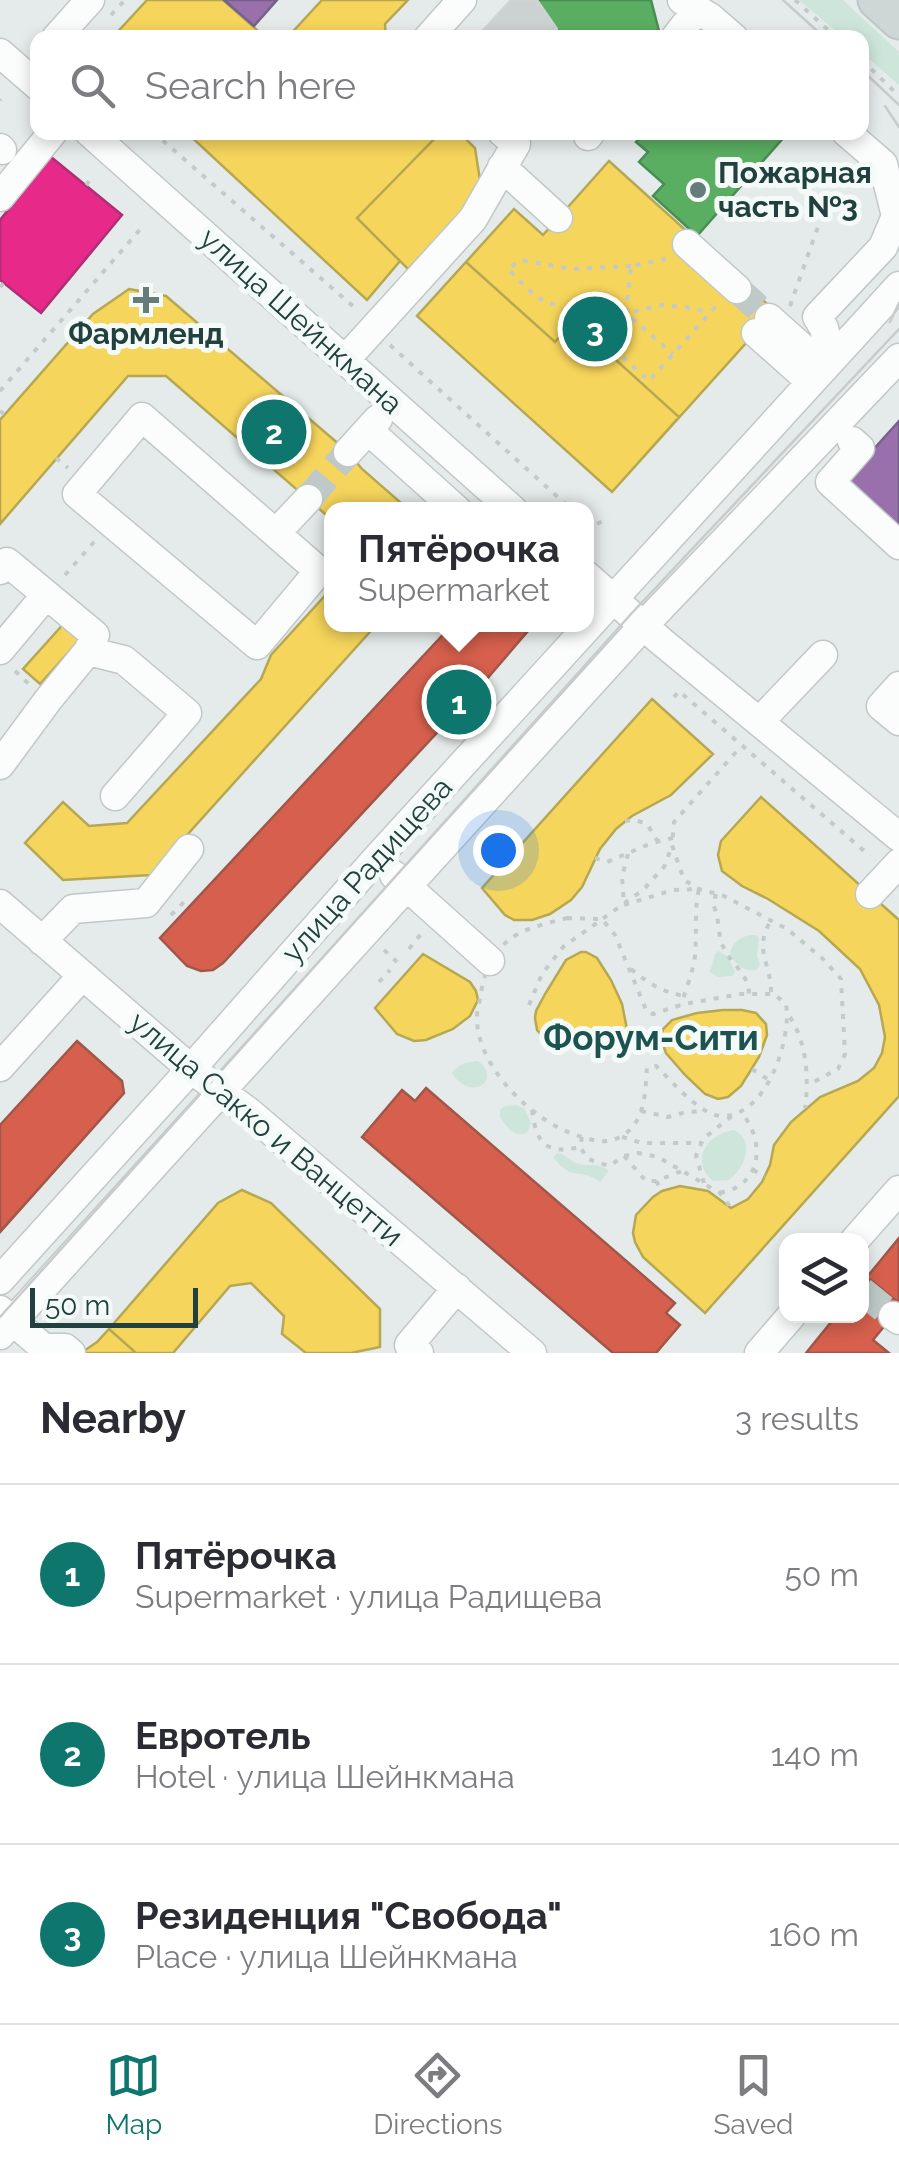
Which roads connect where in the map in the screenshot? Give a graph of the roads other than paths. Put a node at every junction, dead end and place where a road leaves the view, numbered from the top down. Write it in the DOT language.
graph roads {
  1 [pos="462,0"];
  2 [pos="876,0"];
  3 [pos="80,4"];
  4 [pos="689,5"];
  5 [pos="899,20"];
  6 [pos="62,30"];
  7 [pos="435,30"];
  8 [pos="678,30"];
  9 [pos="725,30"];
  10 [pos="0,53"];
  11 [pos="30,70"];
  12 [pos="46,140"];
  13 [pos="98,140"];
  14 [pos="511,140"];
  15 [pos="855,140"];
  16 [pos="502,167"];
  17 [pos="0,197"];
  18 [pos="558,218"];
  19 [pos="687,244"];
  20 [pos="899,286"];
  21 [pos="730,294"];
  22 [pos="771,321"];
  23 [pos="899,358"];
  24 [pos="345,360"];
  25 [pos="822,370"];
  26 [pos="394,403"];
  27 [pos="368,430"];
  28 [pos="852,441"];
  29 [pos="348,452"];
  30 [pos="308,499"];
  31 [pos="449,502"];
  32 [pos="497,502"];
  33 [pos="276,533"];
  34 [pos="899,545"];
  35 [pos="0,570"];
  36 [pos="594,582"];
  37 [pos="46,595"];
  38 [pos="614,600"];
  39 [pos="594,622"];
  40 [pos="644,626"];
  41 [pos="585,632"];
  42 [pos="0,650"];
  43 [pos="88,651"];
  44 [pos="823,655"];
  45 [pos="899,686"];
  46 [pos="899,721"];
  47 [pos="759,722"];
  48 [pos="0,765"];
  49 [pos="115,796"];
  50 [pos="899,837"];
  51 [pos="189,850"];
  52 [pos="376,859"];
  53 [pos="894,868"];
  54 [pos="407,887"];
  55 [pos="870,894"];
  56 [pos="0,904"];
  57 [pos="42,940"];
  58 [pos="490,961"];
  59 [pos="82,976"];
  60 [pos="0,1067"];
  61 [pos="191,1070"];
  62 [pos="221,1092"];
  63 [pos="899,1190"];
  64 [pos="861,1233"];
  65 [pos="0,1280"];
  66 [pos="457,1288"];
  67 [pos="4,1322"];
  68 [pos="785,1323"];
  69 [pos="406,1350"];
  70 [pos="54,1351"];
  71 [pos="532,1353"];
  72 [pos="759,1353"];
  1 -- 7 [label="street"];
  2 -- 5 [label="main road"];
  3 -- 6 [label="street"];
  4 -- 8 [label="street"];
  4 -- 9 [label="street"];
  10 -- 11 [label="street"];
  12 -- 17 [label="street"];
  13 -- 24 [label="street, улица Шейнкмана"];
  14 -- 16 [label="street"];
  15 -- 25 [label="street"];
  16 -- 18 [label="street"];
  16 -- 24 [label="street"];
  19 -- 21 [label="street"];
  20 -- 25 [label="street, улица Радищева"];
  22 -- 25 [label="street"];
  23 -- 40 [label="street, улица Радищева"];
  24 -- 26 [label="street, улица Шейнкмана"];
  25 -- 38 [label="street, улица Радищева"];
  26 -- 27 [label="street"];
  26 -- 32 [label="street, улица Шейнкмана"];
  27 -- 29 [label="street"];
  27 -- 31 [label="street"];
  28 -- 34 [label="street"];
  30 -- 33 [label="street"];
  33 -- 33 [label="street"];
  35 -- 37 [label="street"];
  36 -- 38 [label="street"];
  37 -- 42 [label="street"];
  37 -- 43 [label="street"];
  38 -- 39 [label="street, улица Радищева"];
  38 -- 40 [label="street"];
  40 -- 47 [label="street"];
  40 -- 54 [label="street, улица Радищева"];
  41 -- 52 [label="street, улица Радищева"];
  43 -- 48 [label="street"];
  43 -- 49 [label="street"];
  44 -- 47 [label="street"];
  45 -- 46 [label="street"];
  47 -- 50 [label="street"];
  51 -- 57 [label="street"];
  52 -- 54 [label="street"];
  52 -- 61 [label="street, улица Радищева"];
  53 -- 55 [label="street"];
  54 -- 58 [label="street"];
  54 -- 62 [label="street, улица Радищева"];
  56 -- 57 [label="street, улица Сакко и Ванцетти"];
  57 -- 59 [label="street, улица Сакко и Ванцетти"];
  59 -- 60 [label="street"];
  59 -- 61 [label="street, улица Сакко и Ванцетти"];
  61 -- 62 [label="street, улица Сакко и Ванцетти"];
  61 -- 65 [label="street, улица Радищева"];
  62 -- 66 [label="street, улица Сакко и Ванцетти"];
  62 -- 67 [label="street, улица Радищева"];
  63 -- 64 [label="street"];
  66 -- 69 [label="street"];
  66 -- 71 [label="street, улица Сакко и Ванцетти"];
  67 -- 70 [label="street"];
  68 -- 72 [label="street"];
}
